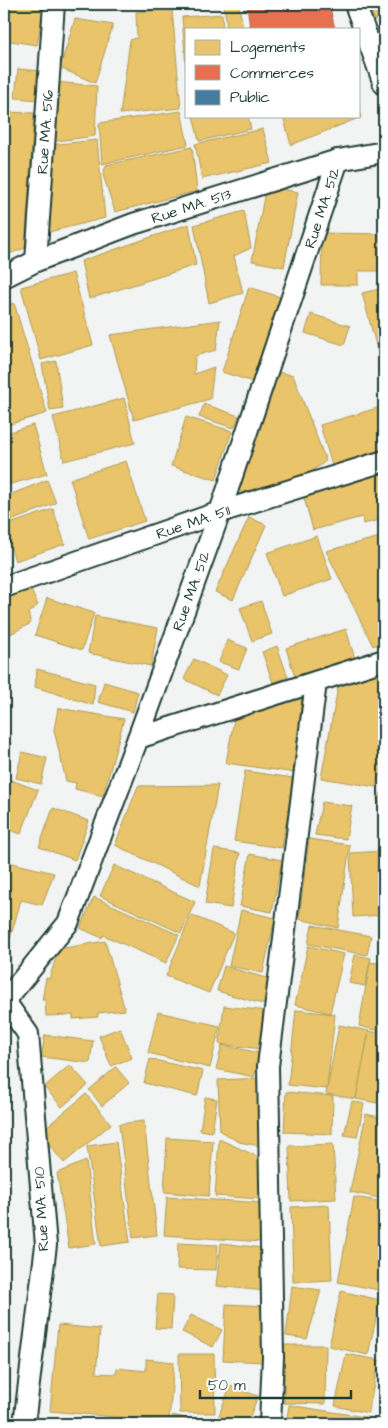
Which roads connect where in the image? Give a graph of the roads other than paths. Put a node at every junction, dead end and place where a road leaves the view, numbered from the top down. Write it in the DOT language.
graph roads {
  1 [pos="54,4"];
  2 [pos="355,4"];
  3 [pos="384,84"];
  4 [pos="384,152"];
  5 [pos="338,160"];
  6 [pos="36,261"];
  7 [pos="4,277"];
  8 [pos="384,461"];
  9 [pos="220,512"];
  10 [pos="4,587"];
  11 [pos="384,660"];
  12 [pos="316,682"];
  13 [pos="138,738"];
  14 [pos="4,1001"];
  15 [pos="24,1424"];
  16 [pos="270,1424"];
  1 -- 6 [label="street, Rue MA. 516"];
  2 -- 3 [label="street"];
  4 -- 5 [label="street, Rue MA. 513"];
  5 -- 6 [label="street, Rue MA. 513"];
  5 -- 9 [label="street, Rue MA. 512"];
  6 -- 7 [label="street, Rue MA. 513"];
  8 -- 9 [label="street, Rue MA. 511"];
  9 -- 10 [label="street, Rue MA. 511"];
  9 -- 13 [label="street, Rue MA. 512"];
  11 -- 12 [label="street"];
  12 -- 13 [label="street"];
  12 -- 16 [label="street"];
  13 -- 14 [label="street, Rue MA. 512"];
  14 -- 15 [label="street, Rue MA. 510"];
}
